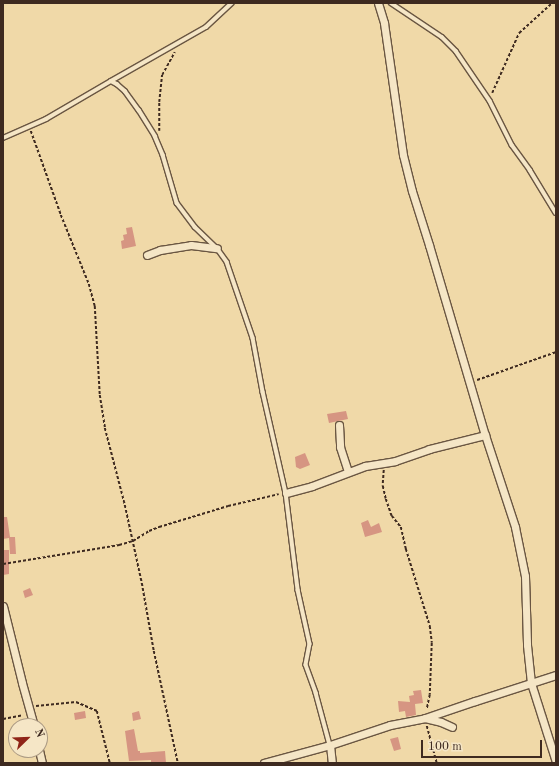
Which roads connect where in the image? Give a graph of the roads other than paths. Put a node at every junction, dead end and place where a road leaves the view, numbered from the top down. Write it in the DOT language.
graph roads {
  1 [pos="232,3"];
  2 [pos="378,3"];
  3 [pos="391,3"];
  4 [pos="111,81"];
  5 [pos="3,138"];
  6 [pos="556,213"];
  7 [pos="217,248"];
  8 [pos="147,255"];
  9 [pos="338,425"];
  10 [pos="485,435"];
  11 [pos="348,472"];
  12 [pos="286,493"];
  13 [pos="3,606"];
  14 [pos="556,676"];
  15 [pos="530,683"];
  16 [pos="33,718"];
  17 [pos="425,718"];
  18 [pos="452,727"];
  19 [pos="330,745"];
  20 [pos="556,762"];
  21 [pos="264,763"];
  22 [pos="332,763"];
  1 -- 4 [label="lane"];
  2 -- 10 [label="street"];
  3 -- 6 [label="lane"];
  4 -- 5 [label="lane"];
  4 -- 7 [label="lane"];
  7 -- 8 [label="street"];
  7 -- 12 [label="lane"];
  9 -- 11 [label="street"];
  10 -- 11 [label="street"];
  10 -- 15 [label="street"];
  11 -- 12 [label="street"];
  12 -- 19 [label="lane"];
  13 -- 16 [label="street"];
  14 -- 15 [label="street"];
  15 -- 17 [label="street"];
  15 -- 20 [label="street"];
  17 -- 18 [label="street"];
  17 -- 19 [label="street"];
  19 -- 21 [label="street"];
  19 -- 22 [label="street"];
}
